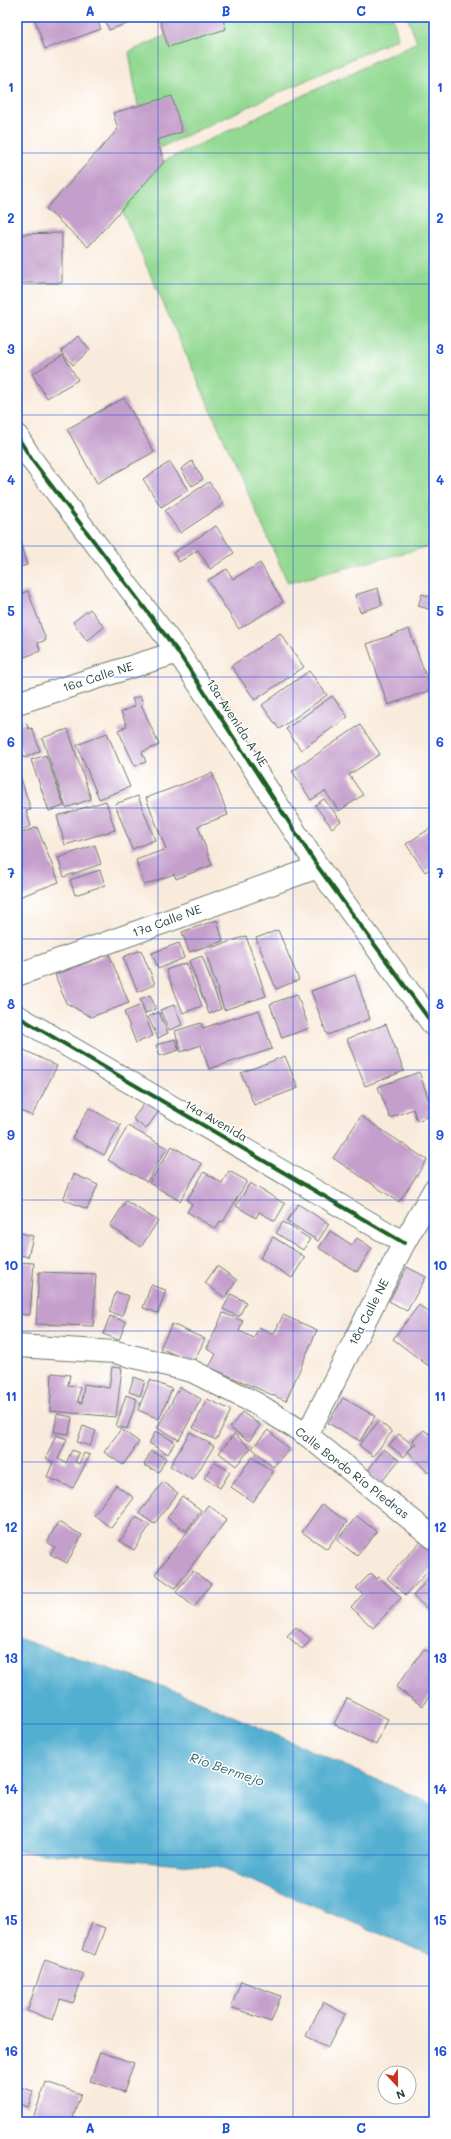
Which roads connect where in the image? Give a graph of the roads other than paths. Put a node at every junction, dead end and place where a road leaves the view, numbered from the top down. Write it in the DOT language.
graph roads {
  1 [pos="17,436"];
  2 [pos="24,462"];
  3 [pos="178,652"];
  4 [pos="17,703"];
  5 [pos="318,867"];
  6 [pos="17,975"];
  7 [pos="17,1016"];
  8 [pos="434,1026"];
  9 [pos="434,1190"];
  10 [pos="404,1243"];
  11 [pos="17,1346"];
  12 [pos="307,1435"];
  13 [pos="434,1538"];
  1 -- 2 [label="street, 13a Avenida A NE"];
  2 -- 3 [label="street, 13a Avenida A NE"];
  3 -- 4 [label="street, 16a Calle NE"];
  3 -- 5 [label="street, 13a Avenida A NE"];
  5 -- 6 [label="street, 17a Calle NE"];
  5 -- 8 [label="street, 13a Avenida A NE"];
  7 -- 10 [label="street, 14a Avenida"];
  9 -- 10 [label="street, 18a Calle NE"];
  10 -- 12 [label="street, 18a Calle NE"];
  11 -- 12 [label="street, Calle Bordo Río Piedras"];
  12 -- 13 [label="street, Calle Bordo Río Piedras"];
}
